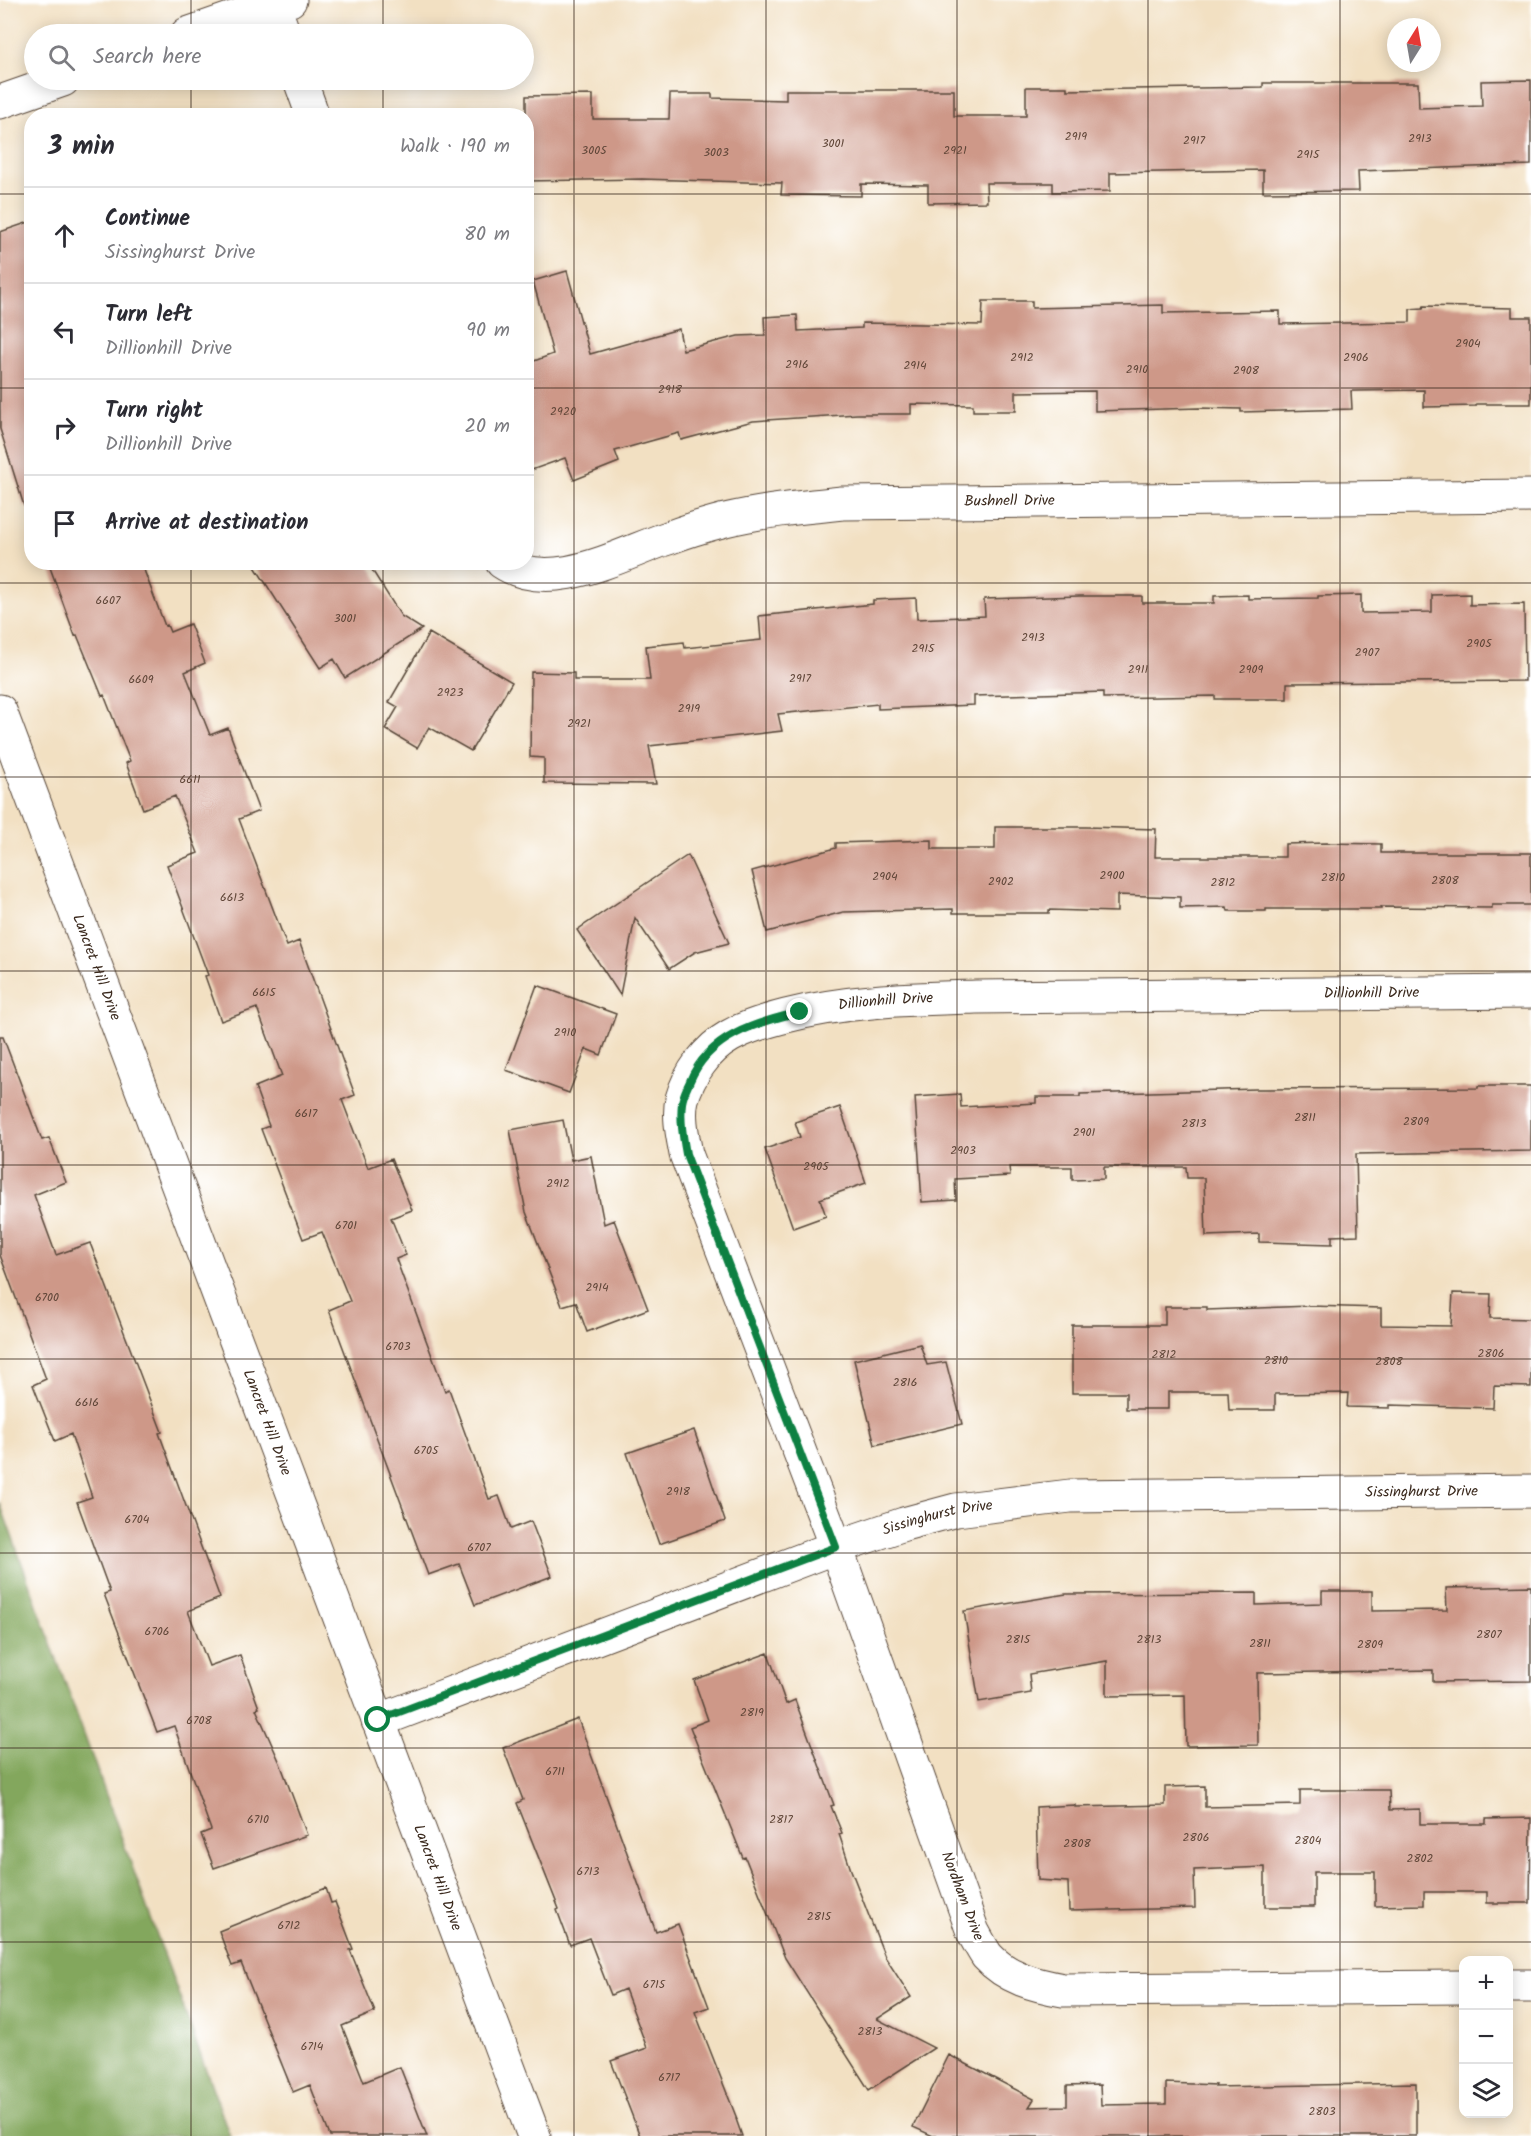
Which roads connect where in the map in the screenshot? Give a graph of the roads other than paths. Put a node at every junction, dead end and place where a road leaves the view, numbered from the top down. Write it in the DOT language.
graph roads {
  1 [pos="282,2"];
  2 [pos="217,24"];
  3 [pos="283,24"];
  4 [pos="34,90"];
  5 [pos="304,90"];
  6 [pos="0,102"];
  7 [pos="310,108"];
  8 [pos="1531,496"];
  9 [pos="522,570"];
  10 [pos="0,711"];
  11 [pos="1531,992"];
  12 [pos="1531,1491"];
  13 [pos="836,1547"];
  14 [pos="378,1720"];
  15 [pos="1513,1986"];
  16 [pos="1531,1986"];
  17 [pos="1459,1987"];
  18 [pos="534,2136"];
  1 -- 2 [label="street"];
  1 -- 3 [label="street"];
  4 -- 6 [label="street"];
  5 -- 7 [label="street"];
  8 -- 9 [label="street, Bushnell Drive"];
  10 -- 14 [label="street, Lancret Hill Drive"];
  11 -- 13 [label="street, Dillionhill Drive"];
  12 -- 13 [label="street, Sissinghurst Drive"];
  13 -- 14 [label="street, Sissinghurst Drive"];
  13 -- 17 [label="street, Nordham Drive"];
  14 -- 18 [label="street, Lancret Hill Drive"];
  15 -- 16 [label="street"];
}
